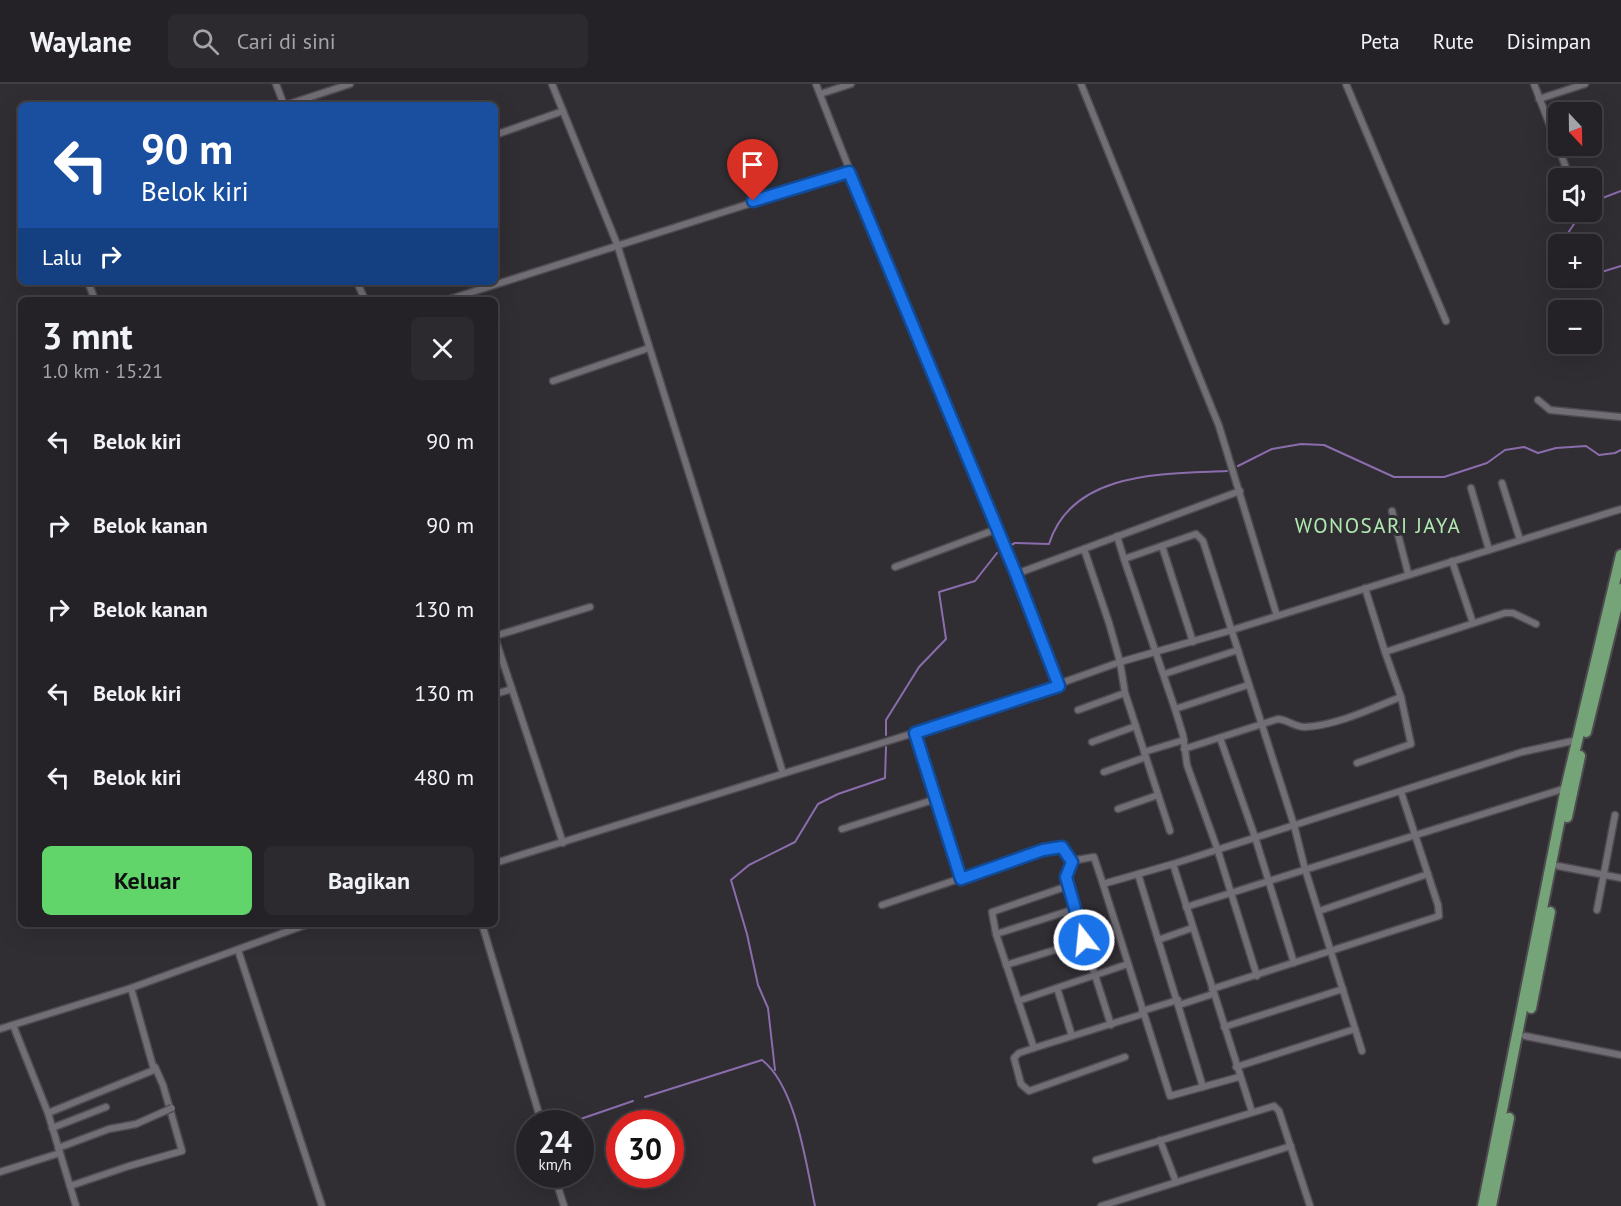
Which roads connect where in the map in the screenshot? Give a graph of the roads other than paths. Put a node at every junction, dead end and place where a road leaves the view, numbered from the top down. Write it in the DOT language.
graph roads {
  1 [pos="276,84"];
  2 [pos="350,84"];
  3 [pos="552,84"];
  4 [pos="816,84"];
  5 [pos="851,84"];
  6 [pos="1081,84"];
  7 [pos="1346,84"];
  8 [pos="1534,84"];
  9 [pos="1585,84"];
  10 [pos="820,94"];
  11 [pos="1539,99"];
  12 [pos="284,102"];
  13 [pos="294,102"];
  14 [pos="562,111"];
  15 [pos="498,134"];
  16 [pos="1566,168"];
  17 [pos="849,172"];
  18 [pos="617,244"];
  19 [pos="498,283"];
  20 [pos="493,285"];
  21 [pos="456,297"];
  22 [pos="1446,321"];
  23 [pos="650,348"];
  24 [pos="553,381"];
  25 [pos="1538,400"];
  26 [pos="1621,417"];
  27 [pos="1502,483"];
  28 [pos="1471,488"];
  29 [pos="1240,491"];
  30 [pos="1621,509"];
  31 [pos="1392,511"];
  32 [pos="998,529"];
  33 [pos="1117,536"];
  34 [pos="1520,540"];
  35 [pos="1162,546"];
  36 [pos="1084,549"];
  37 [pos="1489,550"];
  38 [pos="1621,555"];
  39 [pos="1125,559"];
  40 [pos="1452,561"];
  41 [pos="895,567"];
  42 [pos="1408,573"];
  43 [pos="1016,574"];
  44 [pos="1365,588"];
  45 [pos="1620,594"];
  46 [pos="590,607"];
  47 [pos="1277,616"];
  48 [pos="1473,623"];
  49 [pos="1536,624"];
  50 [pos="1232,630"];
  51 [pos="498,636"];
  52 [pos="1193,642"];
  53 [pos="498,646"];
  54 [pos="1238,650"];
  55 [pos="1157,652"];
  56 [pos="1385,652"];
  57 [pos="1120,662"];
  58 [pos="1164,674"];
  59 [pos="1248,685"];
  60 [pos="1059,686"];
  61 [pos="512,689"];
  62 [pos="498,693"];
  63 [pos="1125,693"];
  64 [pos="1401,698"];
  65 [pos="1175,709"];
  66 [pos="1078,710"];
  67 [pos="1260,725"];
  68 [pos="1136,726"];
  69 [pos="915,733"];
  70 [pos="1220,738"];
  71 [pos="1184,740"];
  72 [pos="1577,740"];
  73 [pos="1092,742"];
  74 [pos="1184,749"];
  75 [pos="1145,754"];
  76 [pos="1357,763"];
  77 [pos="1104,772"];
  78 [pos="783,773"];
  79 [pos="1566,788"];
  80 [pos="1401,792"];
  81 [pos="1158,795"];
  82 [pos="936,799"];
  83 [pos="1118,809"];
  84 [pos="1615,815"];
  85 [pos="1294,825"];
  86 [pos="842,829"];
  87 [pos="1170,831"];
  88 [pos="1415,834"];
  89 [pos="1255,837"];
  90 [pos="563,843"];
  91 [pos="1217,848"];
  92 [pos="498,862"];
  93 [pos="1072,862"];
  94 [pos="1173,864"];
  95 [pos="1558,866"];
  96 [pos="1305,869"];
  97 [pos="1138,874"];
  98 [pos="1428,874"];
  99 [pos="1603,874"];
  100 [pos="1621,878"];
  101 [pos="961,879"];
  102 [pos="1269,881"];
  103 [pos="1103,884"];
  104 [pos="1068,886"];
  105 [pos="1230,893"];
  106 [pos="882,905"];
  107 [pos="1186,907"];
  108 [pos="1075,909"];
  109 [pos="1597,910"];
  110 [pos="1319,911"];
  111 [pos="300,927"];
  112 [pos="483,927"];
  113 [pos="1192,928"];
  114 [pos="996,934"];
  115 [pos="1084,940"];
  116 [pos="1158,940"];
  117 [pos="238,950"];
  118 [pos="1332,951"];
  119 [pos="1294,963"];
  120 [pos="1128,964"];
  121 [pos="1006,965"];
  122 [pos="1094,974"];
  123 [pos="1257,976"];
  124 [pos="131,988"];
  125 [pos="1057,988"];
  126 [pos="1343,989"];
  127 [pos="1213,992"];
  128 [pos="1018,1001"];
  129 [pos="1178,1003"];
  130 [pos="1142,1012"];
  131 [pos="13,1025"];
  132 [pos="1111,1025"];
  133 [pos="1224,1027"];
  134 [pos="0,1029"];
  135 [pos="1355,1029"];
  136 [pos="1072,1036"];
  137 [pos="1525,1036"];
  138 [pos="1034,1048"];
  139 [pos="1362,1051"];
  140 [pos="1621,1055"];
  141 [pos="1125,1057"];
  142 [pos="1236,1067"];
  143 [pos="155,1068"];
  144 [pos="1239,1077"];
  145 [pos="1203,1087"];
  146 [pos="106,1107"];
  147 [pos="172,1108"];
  148 [pos="538,1110"];
  149 [pos="1252,1112"];
  150 [pos="48,1113"];
  151 [pos="52,1128"];
  152 [pos="1160,1140"];
  153 [pos="1292,1146"];
  154 [pos="59,1150"];
  155 [pos="1096,1160"];
  156 [pos="0,1172"];
  157 [pos="1176,1182"];
  158 [pos="70,1186"];
  159 [pos="558,1188"];
  160 [pos="1483,1205"];
  161 [pos="76,1206"];
  162 [pos="322,1206"];
  163 [pos="564,1206"];
  164 [pos="1101,1206"];
  165 [pos="1310,1206"];
  1 -- 12 [label="street"];
  2 -- 13 [label="street"];
  3 -- 14 [label="street"];
  4 -- 10 [label="street"];
  5 -- 10 [label="street"];
  6 -- 29 [label="street"];
  7 -- 22 [label="street"];
  8 -- 11 [label="street"];
  9 -- 11 [label="street"];
  10 -- 17 [label="street"];
  11 -- 16 [label="street"];
  14 -- 15 [label="street"];
  14 -- 18 [label="street"];
  17 -- 18 [label="street"];
  17 -- 32 [label="street"];
  18 -- 19 [label="street"];
  18 -- 23 [label="street"];
  20 -- 21 [label="street"];
  23 -- 24 [label="street"];
  23 -- 78 [label="street"];
  25 -- 26 [label="street"];
  27 -- 34 [label="street"];
  28 -- 37 [label="street"];
  29 -- 33 [label="street"];
  29 -- 47 [label="street"];
  30 -- 34 [label="street"];
  31 -- 42 [label="street"];
  32 -- 41 [label="street"];
  32 -- 43 [label="street"];
  33 -- 36 [label="street"];
  33 -- 39 [label="street"];
  34 -- 37 [label="street"];
  35 -- 39 [label="street"];
  35 -- 50 [label="street"];
  35 -- 52 [label="street"];
  36 -- 43 [label="street"];
  36 -- 57 [label="street"];
  37 -- 40 [label="street"];
  38 -- 72 [label="highway"];
  39 -- 55 [label="street"];
  40 -- 42 [label="street"];
  40 -- 48 [label="street"];
  42 -- 44 [label="street"];
  43 -- 60 [label="street"];
  44 -- 47 [label="street"];
  44 -- 56 [label="street"];
  45 -- 95 [label="highway"];
  46 -- 51 [label="street"];
  47 -- 50 [label="street"];
  48 -- 49 [label="street"];
  48 -- 56 [label="street"];
  50 -- 52 [label="street"];
  50 -- 54 [label="street"];
  52 -- 55 [label="street"];
  53 -- 61 [label="street"];
  54 -- 58 [label="street"];
  54 -- 59 [label="street"];
  55 -- 57 [label="street"];
  55 -- 58 [label="street"];
  56 -- 64 [label="street"];
  57 -- 60 [label="street"];
  57 -- 63 [label="street"];
  58 -- 65 [label="street"];
  59 -- 65 [label="street"];
  59 -- 67 [label="street"];
  60 -- 69 [label="street"];
  61 -- 62 [label="street"];
  61 -- 90 [label="street"];
  63 -- 66 [label="street"];
  63 -- 68 [label="street"];
  64 -- 67 [label="street"];
  64 -- 76 [label="street"];
  65 -- 71 [label="street"];
  67 -- 70 [label="street"];
  67 -- 85 [label="street"];
  68 -- 73 [label="street"];
  68 -- 75 [label="street"];
  69 -- 78 [label="street"];
  69 -- 82 [label="street"];
  70 -- 74 [label="street"];
  70 -- 89 [label="street"];
  71 -- 74 [label="street"];
  71 -- 75 [label="street"];
  72 -- 79 [label="highway"];
  72 -- 80 [label="street"];
  74 -- 91 [label="street"];
  75 -- 77 [label="street"];
  75 -- 81 [label="street"];
  78 -- 90 [label="street"];
  79 -- 88 [label="street"];
  79 -- 160 [label="highway"];
  80 -- 85 [label="street"];
  80 -- 88 [label="street"];
  81 -- 83 [label="street"];
  81 -- 87 [label="street"];
  82 -- 86 [label="street"];
  82 -- 101 [label="street"];
  84 -- 99 [label="street"];
  85 -- 89 [label="street"];
  85 -- 96 [label="street"];
  88 -- 96 [label="street"];
  88 -- 98 [label="street"];
  89 -- 91 [label="street"];
  89 -- 102 [label="street"];
  90 -- 92 [label="street"];
  91 -- 94 [label="street"];
  91 -- 105 [label="street"];
  93 -- 101 [label="street"];
  93 -- 103 [label="street"];
  93 -- 104 [label="street"];
  94 -- 97 [label="street"];
  94 -- 107 [label="street"];
  95 -- 99 [label="street"];
  95 -- 137 [label="highway"];
  96 -- 102 [label="street"];
  96 -- 110 [label="street"];
  97 -- 103 [label="street"];
  97 -- 116 [label="street"];
  98 -- 110 [label="street"];
  98 -- 118 [label="street"];
  99 -- 100 [label="street"];
  99 -- 109 [label="street"];
  101 -- 106 [label="street"];
  102 -- 105 [label="street"];
  102 -- 119 [label="street"];
  103 -- 120 [label="street"];
  104 -- 108 [label="street"];
  104 -- 114 [label="street"];
  105 -- 107 [label="street"];
  105 -- 123 [label="street"];
  107 -- 113 [label="street"];
  108 -- 114 [label="street"];
  108 -- 115 [label="street"];
  110 -- 118 [label="street"];
  111 -- 117 [label="street"];
  112 -- 148 [label="street"];
  113 -- 116 [label="street"];
  113 -- 127 [label="street"];
  114 -- 121 [label="street"];
  115 -- 121 [label="street"];
  115 -- 122 [label="street"];
  116 -- 129 [label="street"];
  117 -- 124 [label="street"];
  117 -- 162 [label="street"];
  118 -- 119 [label="street"];
  118 -- 126 [label="street"];
  119 -- 123 [label="street"];
  120 -- 122 [label="street"];
  120 -- 130 [label="street"];
  121 -- 128 [label="street"];
  122 -- 125 [label="street"];
  122 -- 132 [label="street"];
  123 -- 127 [label="street"];
  124 -- 131 [label="street"];
  124 -- 143 [label="street"];
  125 -- 128 [label="street"];
  125 -- 136 [label="street"];
  126 -- 133 [label="street"];
  126 -- 135 [label="street"];
  127 -- 129 [label="street"];
  127 -- 133 [label="street"];
  128 -- 138 [label="street"];
  129 -- 130 [label="street"];
  129 -- 145 [label="street"];
  130 -- 132 [label="street"];
  130 -- 145 [label="street"];
  131 -- 134 [label="street"];
  131 -- 150 [label="street"];
  132 -- 136 [label="street"];
  133 -- 142 [label="street"];
  135 -- 139 [label="street"];
  135 -- 142 [label="street"];
  136 -- 138 [label="street"];
  137 -- 140 [label="street"];
  137 -- 160 [label="highway"];
  138 -- 141 [label="street"];
  142 -- 144 [label="street"];
  143 -- 150 [label="street"];
  143 -- 158 [label="street"];
  144 -- 145 [label="street"];
  144 -- 149 [label="street"];
  146 -- 151 [label="street"];
  147 -- 154 [label="street, bridge"];
  149 -- 152 [label="street"];
  149 -- 153 [label="street"];
  150 -- 151 [label="street"];
  151 -- 154 [label="street"];
  152 -- 155 [label="street"];
  152 -- 157 [label="street"];
  153 -- 157 [label="street"];
  153 -- 165 [label="street"];
  154 -- 156 [label="street"];
  154 -- 158 [label="street"];
  157 -- 164 [label="street"];
  158 -- 161 [label="street"];
  159 -- 163 [label="street"];
}
